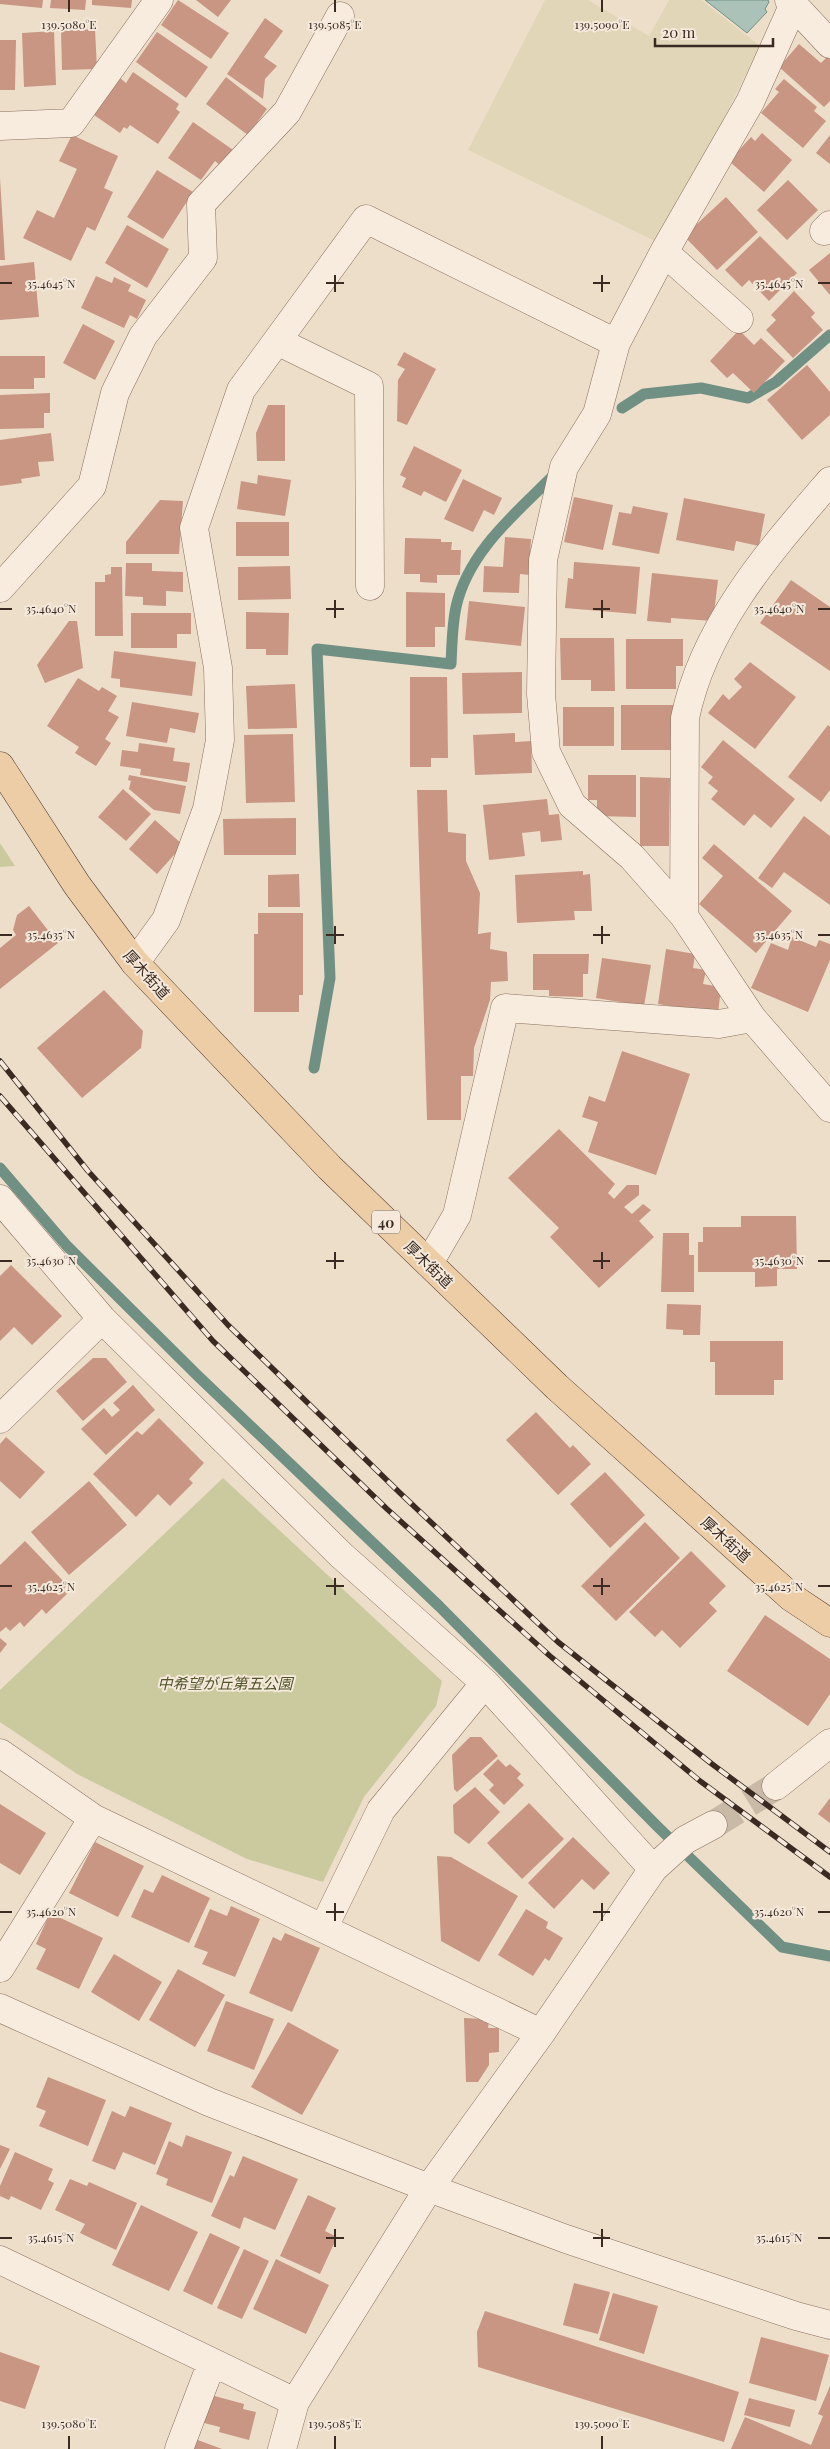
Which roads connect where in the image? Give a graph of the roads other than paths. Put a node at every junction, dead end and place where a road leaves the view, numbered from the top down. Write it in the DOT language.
graph roads {
  1 [pos="159,0"];
  2 [pos="791,3"];
  3 [pos="340,16"];
  4 [pos="830,44"];
  5 [pos="0,126"];
  6 [pos="664,252"];
  7 [pos="739,318"];
  8 [pos="277,341"];
  9 [pos="616,343"];
  10 [pos="830,481"];
  11 [pos="370,586"];
  12 [pos="0,588"];
  13 [pos="0,766"];
  14 [pos="684,916"];
  15 [pos="135,963"];
  16 [pos="752,1018"];
  17 [pos="830,1108"];
  18 [pos="0,1199"];
  19 [pos="429,1263"];
  20 [pos="102,1318"];
  21 [pos="0,1419"];
  22 [pos="830,1623"];
  23 [pos="485,1683"];
  24 [pos="830,1743"];
  25 [pos="0,1753"];
  26 [pos="776,1786"];
  27 [pos="92,1818"];
  28 [pos="714,1825"];
  29 [pos="653,1869"];
  30 [pos="324,1927"];
  31 [pos="0,1968"];
  32 [pos="0,2008"];
  33 [pos="541,2033"];
  34 [pos="429,2188"];
  35 [pos="0,2260"];
  36 [pos="830,2325"];
  37 [pos="212,2362"];
  38 [pos="294,2402"];
  39 [pos="179,2449"];
  40 [pos="282,2449"];
  1 -- 5 [label="street"];
  2 -- 4 [label="street"];
  2 -- 6 [label="street"];
  3 -- 12 [label="street"];
  6 -- 7 [label="street"];
  6 -- 9 [label="street"];
  8 -- 9 [label="street"];
  8 -- 11 [label="street"];
  8 -- 15 [label="street"];
  9 -- 14 [label="street"];
  10 -- 14 [label="street"];
  13 -- 15 [label="main road, 厚木街道 / 40"];
  14 -- 16 [label="street"];
  15 -- 19 [label="main road, 厚木街道 / 40"];
  16 -- 17 [label="street"];
  16 -- 19 [label="street"];
  18 -- 20 [label="street"];
  19 -- 22 [label="main road, 厚木街道 / 40"];
  20 -- 21 [label="street"];
  20 -- 23 [label="street"];
  23 -- 29 [label="street"];
  23 -- 30 [label="street"];
  24 -- 26 [label="street"];
  25 -- 27 [label="street"];
  27 -- 30 [label="street"];
  27 -- 31 [label="street"];
  28 -- 29 [label="street"];
  29 -- 33 [label="street"];
  30 -- 33 [label="street"];
  32 -- 34 [label="street"];
  33 -- 34 [label="street"];
  34 -- 36 [label="street"];
  34 -- 38 [label="street"];
  35 -- 37 [label="street"];
  37 -- 38 [label="street"];
  37 -- 39 [label="street"];
  38 -- 40 [label="street"];
}
